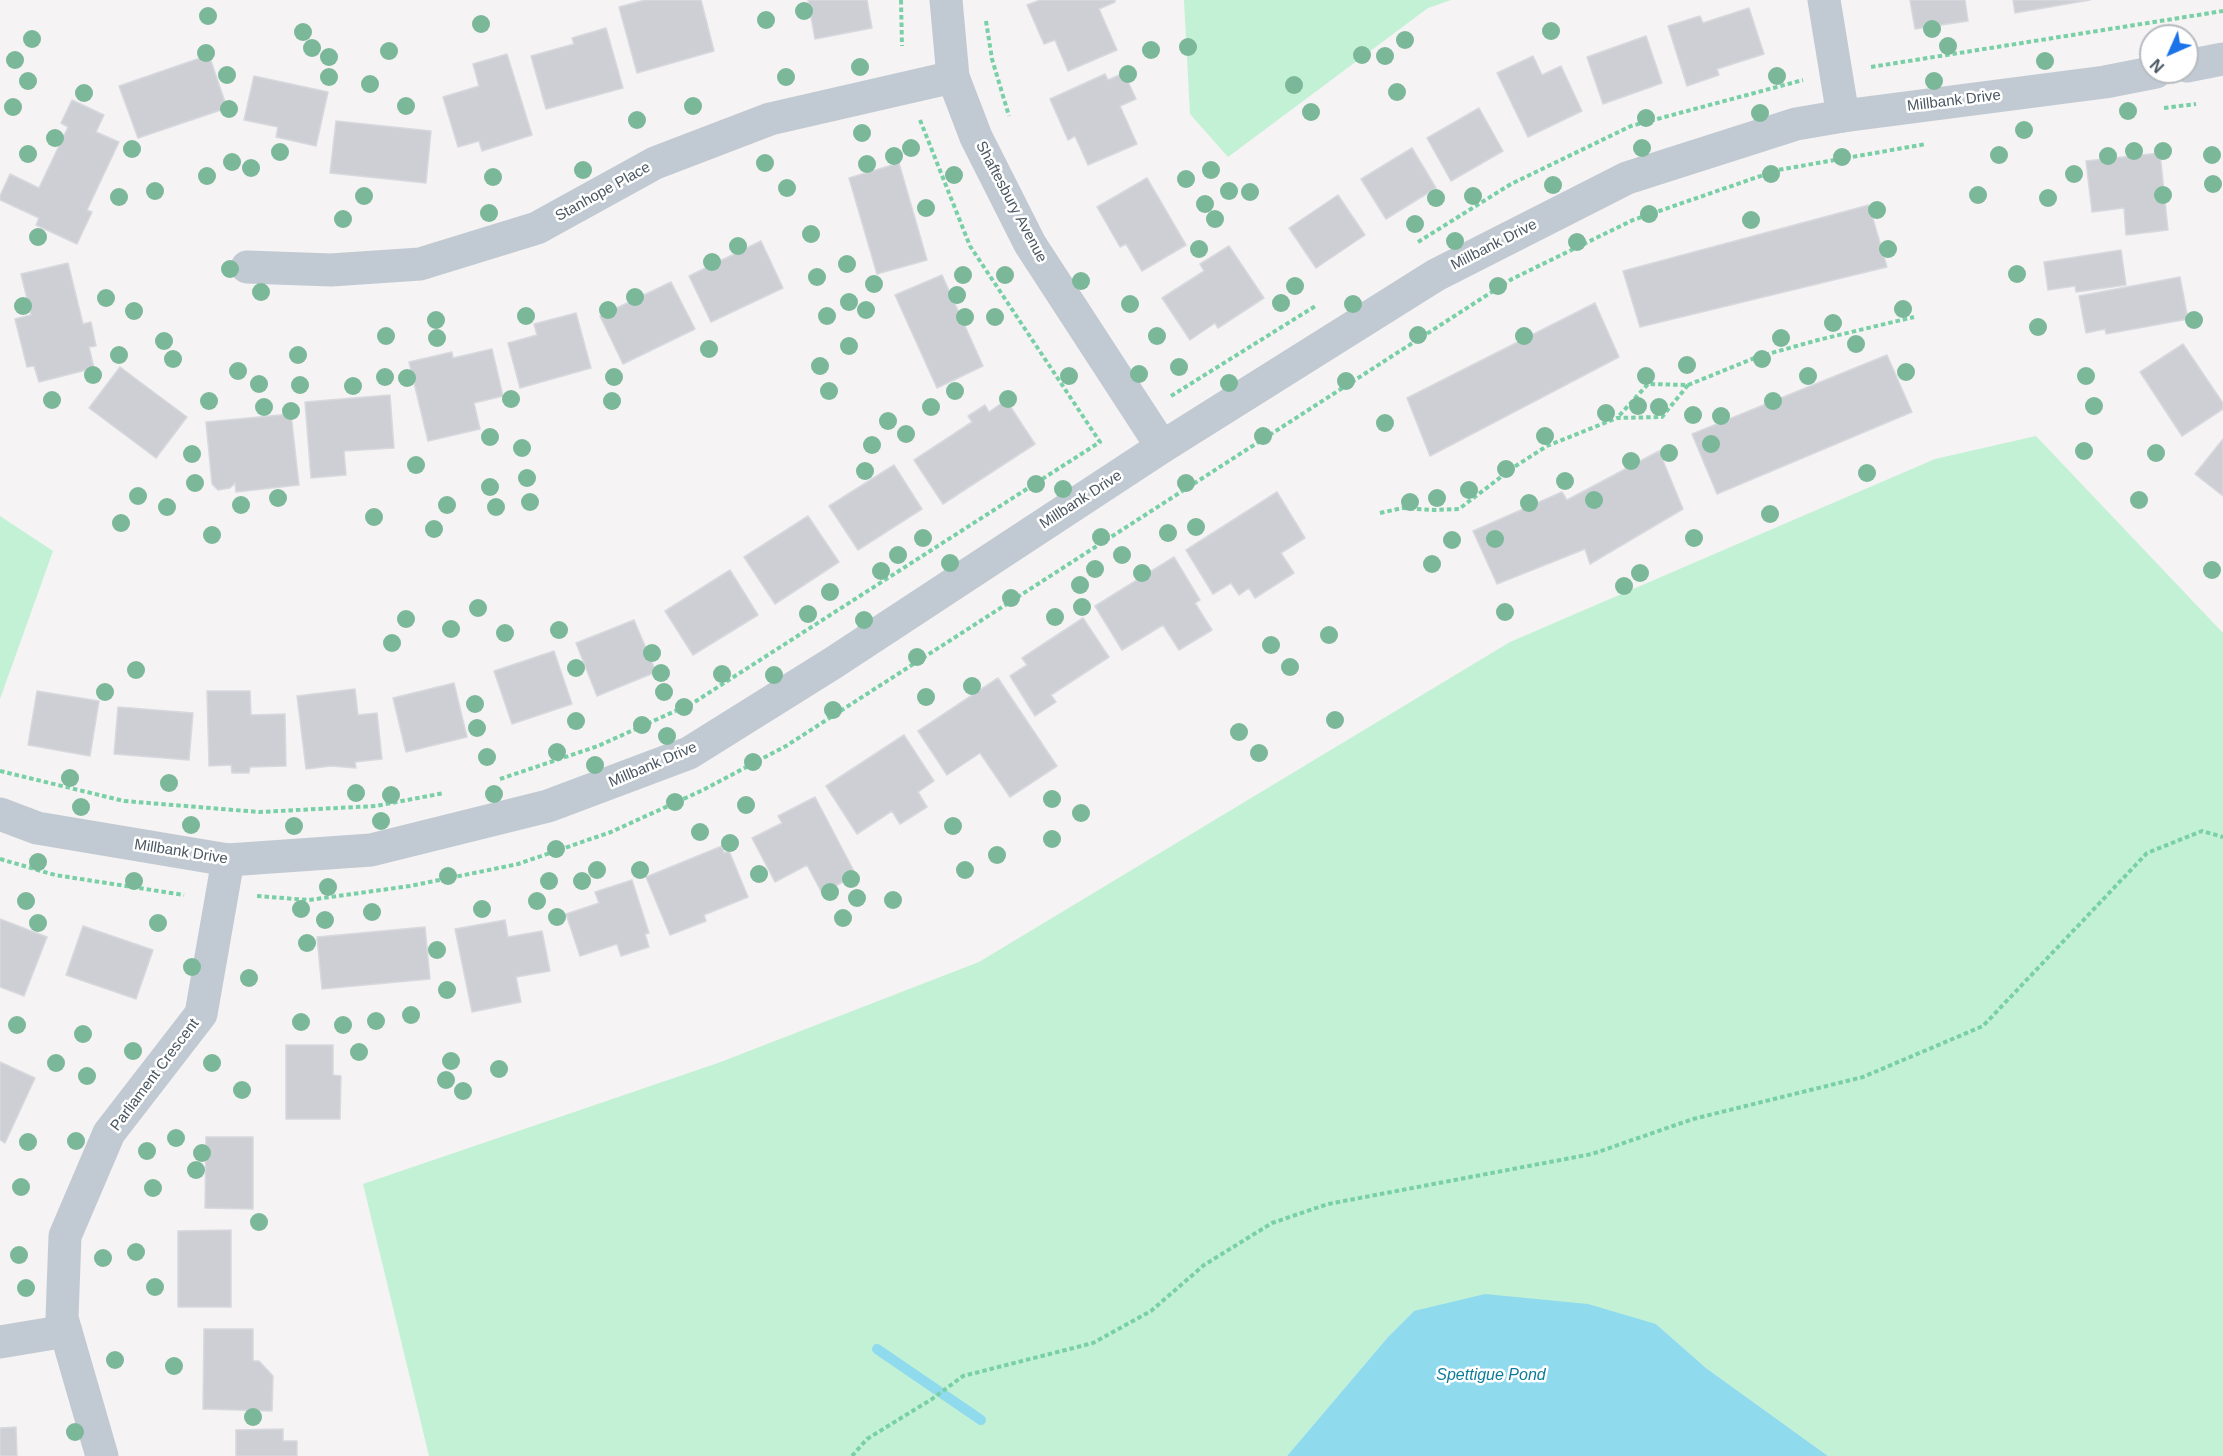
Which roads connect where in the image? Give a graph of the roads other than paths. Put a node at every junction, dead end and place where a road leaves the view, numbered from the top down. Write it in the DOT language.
graph roads {
  1 [pos="946,0"];
  2 [pos="1824,0"];
  3 [pos="2222,64"];
  4 [pos="2199,65"];
  5 [pos="2139,75"];
  6 [pos="953,77"];
  7 [pos="1843,116"];
  8 [pos="247,267"];
  9 [pos="1162,447"];
  10 [pos="0,814"];
  11 [pos="228,860"];
  12 [pos="66,1331"];
  13 [pos="0,1342"];
  14 [pos="102,1456"];
  1 -- 6 [label="street, Shaftesbury Avenue"];
  2 -- 7 [label="street"];
  3 -- 4 [label="street"];
  5 -- 7 [label="street, Millbank Drive"];
  6 -- 8 [label="street, Stanhope Place"];
  6 -- 9 [label="street, Shaftesbury Avenue"];
  7 -- 9 [label="street, Millbank Drive"];
  9 -- 11 [label="street, Millbank Drive"];
  10 -- 11 [label="street, Millbank Drive"];
  11 -- 12 [label="street, Parliament Crescent"];
  12 -- 13 [label="street"];
  12 -- 14 [label="street, Parliament Crescent"];
}
